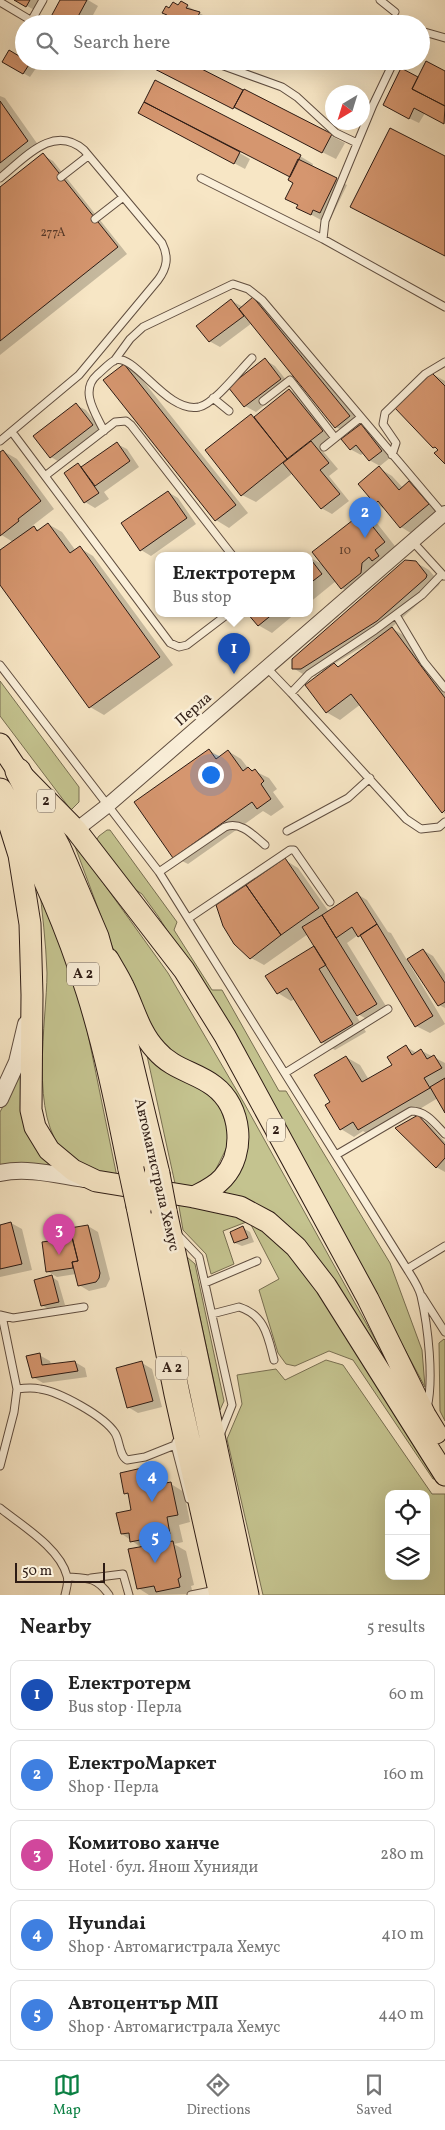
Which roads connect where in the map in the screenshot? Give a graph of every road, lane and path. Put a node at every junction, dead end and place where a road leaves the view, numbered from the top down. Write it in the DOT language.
graph roads {
  1 [pos="42,0"];
  2 [pos="380,0"];
  3 [pos="0,2"];
  4 [pos="395,12"];
  5 [pos="20,15"];
  6 [pos="34,15"];
  7 [pos="430,33"];
  8 [pos="445,38"];
  9 [pos="234,70"];
  10 [pos="390,70"];
  11 [pos="357,143"];
  12 [pos="88,156"];
  13 [pos="61,177"];
  14 [pos="0,178"];
  15 [pos="201,178"];
  16 [pos="122,198"];
  17 [pos="96,219"];
  18 [pos="323,239"];
  19 [pos="445,307"];
  20 [pos="252,358"];
  21 [pos="114,360"];
  22 [pos="445,362"];
  23 [pos="213,398"];
  24 [pos="263,401"];
  25 [pos="228,411"];
  26 [pos="360,418"];
  27 [pos="104,431"];
  28 [pos="12,432"];
  29 [pos="335,438"];
  30 [pos="0,442"];
  31 [pos="324,446"];
  32 [pos="392,455"];
  33 [pos="45,476"];
  34 [pos="444,514"];
  35 [pos="413,542"];
  36 [pos="230,552"];
  37 [pos="444,576"];
  38 [pos="396,615"];
  39 [pos="224,617"];
  40 [pos="0,665"];
  41 [pos="268,669"];
  42 [pos="445,688"];
  43 [pos="290,694"];
  44 [pos="0,744"];
  45 [pos="18,771"];
  46 [pos="370,778"];
  47 [pos="0,792"];
  48 [pos="107,806"];
  49 [pos="445,822"];
  50 [pos="76,830"];
  51 [pos="287,831"];
  52 [pos="265,845"];
  53 [pos="158,872"];
  54 [pos="330,902"];
  55 [pos="188,918"];
  56 [pos="96,937"];
  57 [pos="32,995"];
  58 [pos="388,1009"];
  59 [pos="285,1073"];
  60 [pos="0,1099"];
  61 [pos="445,1134"];
  62 [pos="336,1156"];
  63 [pos="0,1173"];
  64 [pos="96,1182"];
  65 [pos="194,1197"];
  66 [pos="166,1217"];
  67 [pos="445,1246"];
  68 [pos="257,1261"];
  69 [pos="407,1269"];
  70 [pos="205,1282"];
  71 [pos="421,1294"];
  72 [pos="84,1307"];
  73 [pos="212,1314"];
  74 [pos="1,1316"];
  75 [pos="443,1323"];
  76 [pos="445,1332"];
  77 [pos="274,1360"];
  78 [pos="17,1389"];
  79 [pos="425,1416"];
  80 [pos="183,1420"];
  81 [pos="175,1445"];
  82 [pos="445,1448"];
  83 [pos="215,1449"];
  84 [pos="0,1466"];
  85 [pos="445,1475"];
  86 [pos="0,1508"];
  87 [pos="208,1530"];
  88 [pos="68,1577"];
  89 [pos="91,1578"];
  90 [pos="222,1592"];
  91 [pos="65,1595"];
  92 [pos="108,1595"];
  93 [pos="130,1595"];
  94 [pos="191,1595"];
  95 [pos="246,1595"];
  1 -- 6 [label="lane"];
  2 -- 4 [label="lane"];
  3 -- 5 [label="lane"];
  7 -- 8 [label="lane"];
  9 -- 11 [label="lane"];
  10 -- 11 [label="lane"];
  11 -- 18 [label="lane"];
  12 -- 13 [label="lane"];
  12 -- 14 [label="lane"];
  12 -- 16 [label="lane"];
  15 -- 18 [label="lane"];
  16 -- 17 [label="lane"];
  16 -- 28 [label="lane"];
  18 -- 19 [label="lane"];
  20 -- 23 [label="lane"];
  21 -- 23 [label="lane"];
  21 -- 26 [label="lane"];
  21 -- 27 [label="lane"];
  22 -- 32 [label="lane"];
  23 -- 25 [label="lane"];
  24 -- 29 [label="lane"];
  26 -- 29 [label="lane"];
  26 -- 32 [label="lane"];
  27 -- 33 [label="lane"];
  27 -- 36 [label="lane"];
  28 -- 30 [label="lane"];
  28 -- 33 [label="lane"];
  29 -- 31 [label="lane"];
  32 -- 34 [label="lane"];
  33 -- 39 [label="lane"];
  34 -- 35 [label="street, Перла"];
  35 -- 37 [label="lane"];
  35 -- 41 [label="street, Перла"];
  37 -- 38 [label="lane"];
  38 -- 42 [label="lane"];
  38 -- 43 [label="lane"];
  40 -- 48 [label="lane"];
  41 -- 43 [label="lane"];
  41 -- 48 [label="street, Перла"];
  43 -- 46 [label="lane"];
  44 -- 45 [label="main road"];
  45 -- 50 [label="main road, 2"];
  45 -- 56 [label="highway, Автомагистрала Хемус / A 2"];
  46 -- 49 [label="lane"];
  46 -- 51 [label="lane"];
  47 -- 57 [label="main road"];
  47 -- 80 [label="highway, Автомагистрала Хемус / A 2, bridge"];
  48 -- 50 [label="street, Перла"];
  48 -- 53 [label="lane"];
  50 -- 79 [label="main road, 2"];
  52 -- 53 [label="lane"];
  53 -- 55 [label="lane"];
  54 -- 55 [label="lane"];
  55 -- 59 [label="lane"];
  56 -- 65 [label="main road"];
  56 -- 66 [label="highway, Автомагистрала Хемус / A 2, bridge"];
  57 -- 60 [label="street"];
  57 -- 64 [label="main road"];
  58 -- 59 [label="lane"];
  59 -- 62 [label="lane"];
  61 -- 62 [label="lane"];
  62 -- 69 [label="lane"];
  63 -- 64 [label="street"];
  64 -- 65 [label="main road"];
  65 -- 85 [label="main road"];
  66 -- 70 [label="lane"];
  66 -- 83 [label="highway, Автомагистрала Хемус / A 2"];
  67 -- 69 [label="lane"];
  68 -- 70 [label="lane"];
  69 -- 71 [label="lane"];
  70 -- 73 [label="lane"];
  71 -- 75 [label="lane"];
  71 -- 79 [label="lane"];
  72 -- 74 [label="lane"];
  73 -- 77 [label="lane"];
  73 -- 83 [label="lane"];
  74 -- 78 [label="lane"];
  75 -- 76 [label="lane"];
  78 -- 81 [label="lane"];
  78 -- 84 [label="lane"];
  79 -- 82 [label="main road, 2"];
  80 -- 81 [label="lane"];
  80 -- 87 [label="highway, Автомагистрала Хемус / A 2"];
  81 -- 87 [label="lane"];
  83 -- 95 [label="highway, Автомагистрала Хемус / A 2"];
  86 -- 88 [label="lane"];
  87 -- 90 [label="highway, Автомагистрала Хемус / A 2"];
  88 -- 89 [label="lane"];
  88 -- 91 [label="lane"];
  89 -- 92 [label="lane"];
  89 -- 93 [label="lane"];
  90 -- 94 [label="lane"];
}
